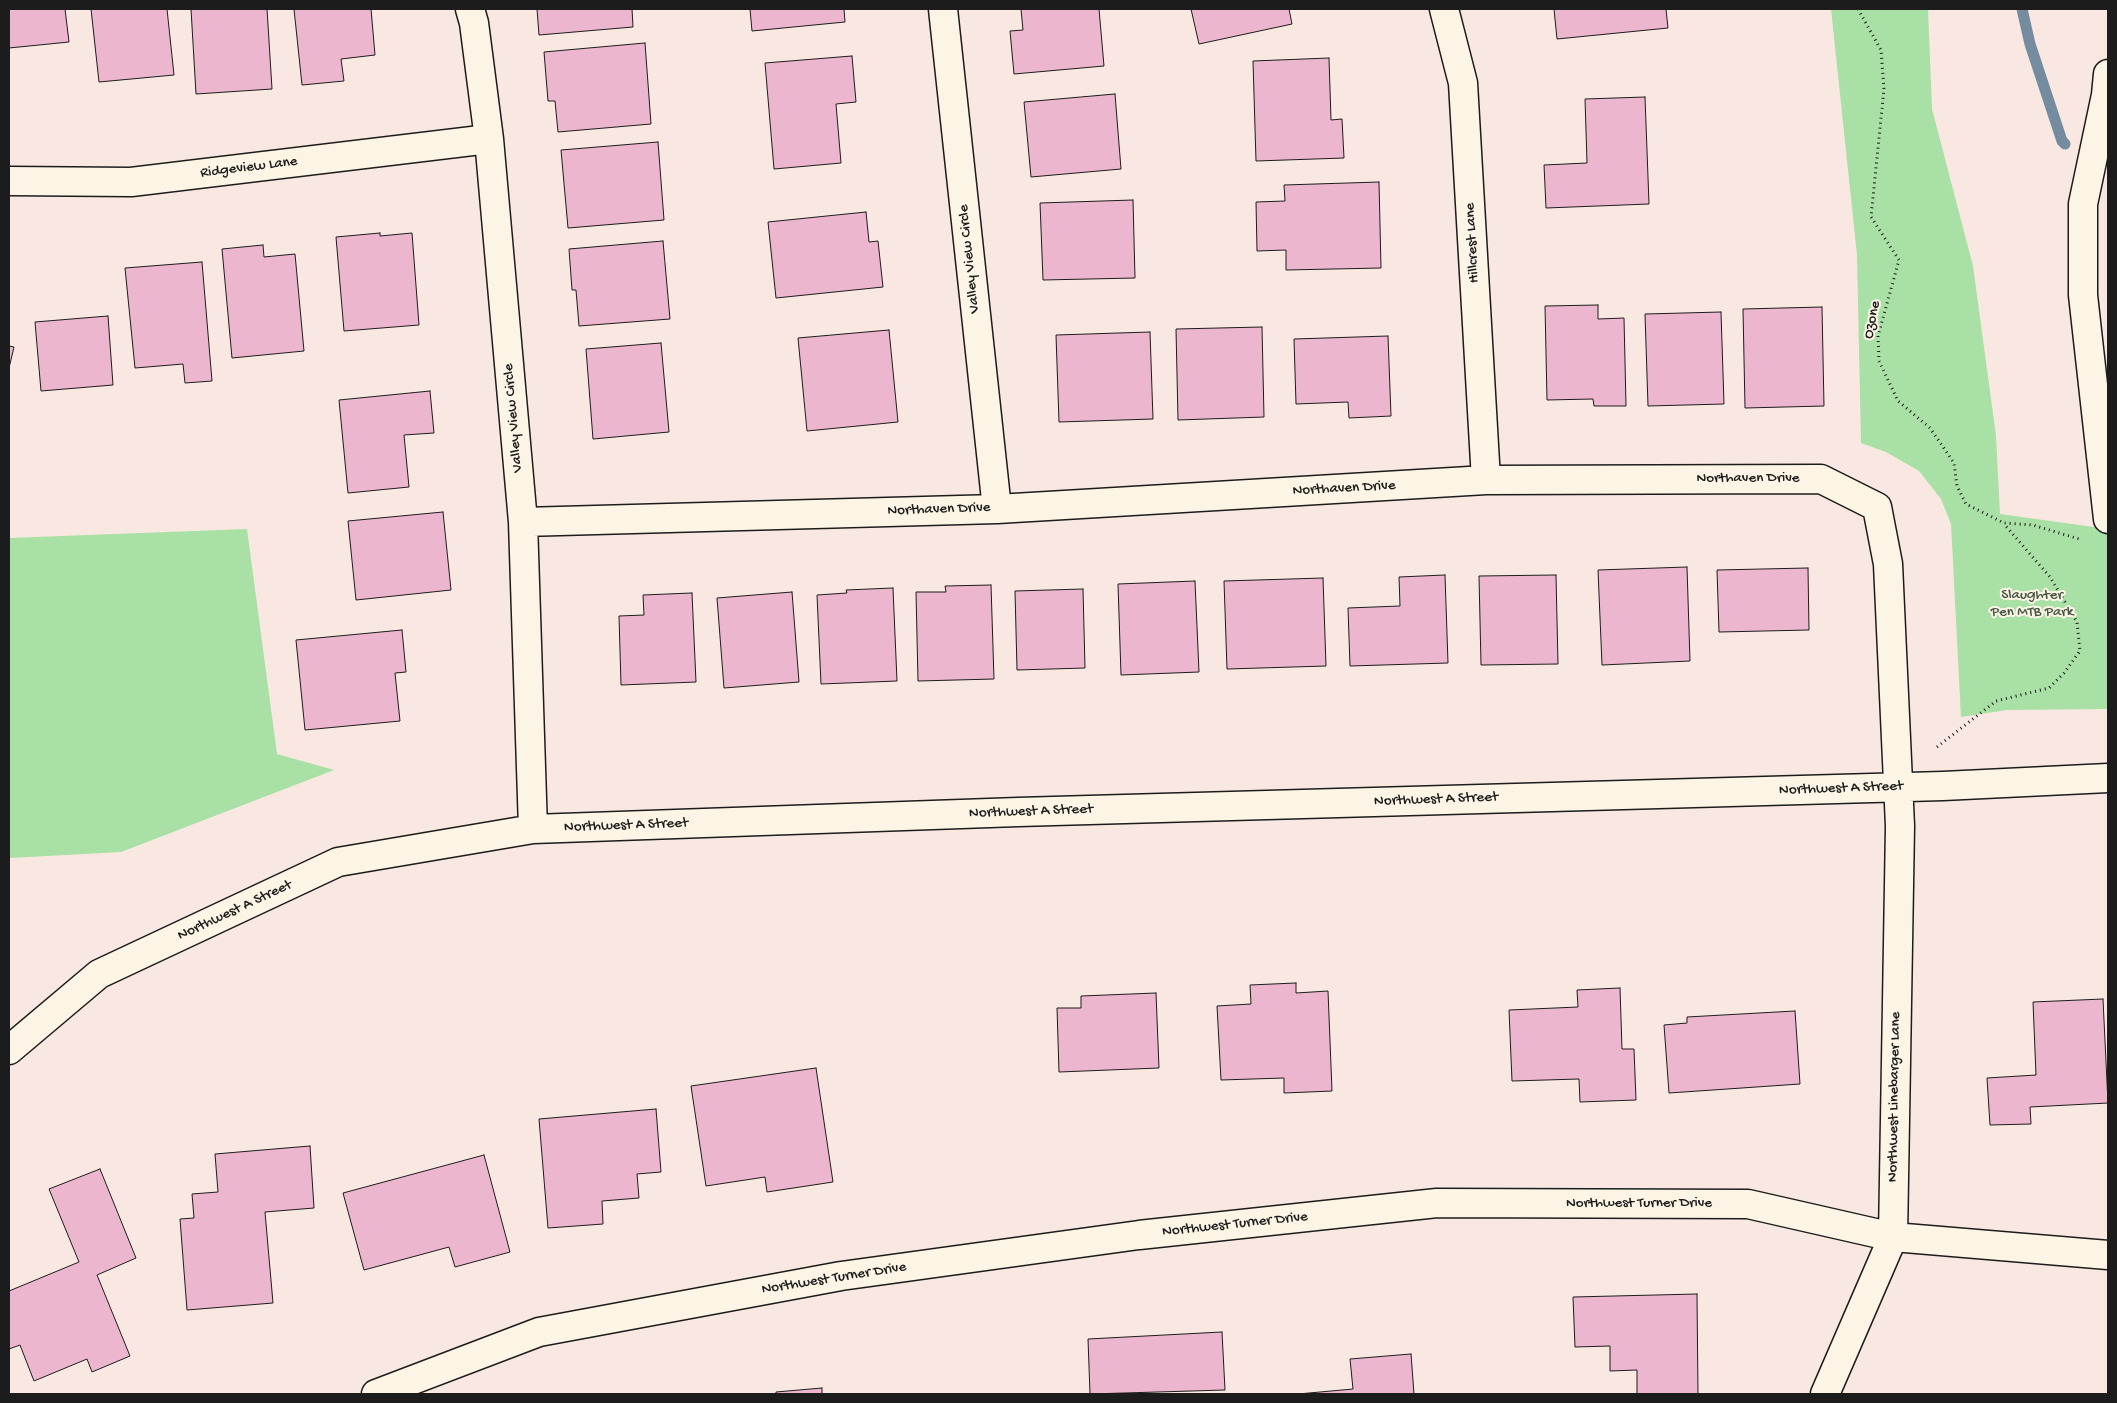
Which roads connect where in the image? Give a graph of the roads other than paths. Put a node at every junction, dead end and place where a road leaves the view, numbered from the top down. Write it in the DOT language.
graph roads {
  1 [pos="470,9"];
  2 [pos="943,9"];
  3 [pos="1444,9"];
  4 [pos="2108,74"];
  5 [pos="489,139"];
  6 [pos="9,181"];
  7 [pos="1486,480"];
  8 [pos="997,509"];
  9 [pos="2108,519"];
  10 [pos="523,522"];
  11 [pos="2108,778"];
  12 [pos="1898,787"];
  13 [pos="533,829"];
  14 [pos="9,1050"];
  15 [pos="1892,1237"];
  16 [pos="2108,1255"];
  17 [pos="376,1394"];
  18 [pos="1825,1394"];
  1 -- 5 [label="street, Valley View Circle"];
  2 -- 8 [label="street, Valley View Circle"];
  3 -- 7 [label="street, Hillcrest Lane"];
  4 -- 9 [label="street"];
  5 -- 6 [label="street, Ridgeview Lane"];
  5 -- 10 [label="street, Valley View Circle"];
  7 -- 8 [label="street, Northaven Drive"];
  7 -- 12 [label="street, Northaven Drive"];
  8 -- 10 [label="street, Northaven Drive"];
  10 -- 13 [label="street, Valley View Circle"];
  11 -- 12 [label="street, Northwest A Street"];
  12 -- 13 [label="street, Northwest A Street"];
  12 -- 15 [label="street, Northwest Linebarger Lane"];
  13 -- 14 [label="street, Northwest A Street"];
  15 -- 16 [label="street, Northwest Turner Drive"];
  15 -- 17 [label="street, Northwest Turner Drive"];
  15 -- 18 [label="street, Northwest Linebarger Lane"];
}
